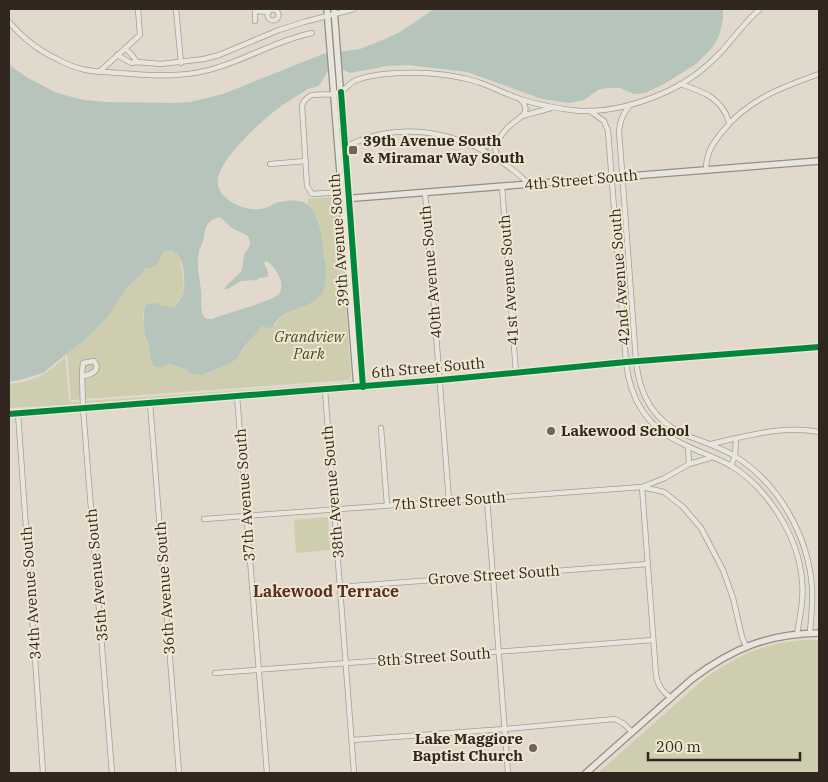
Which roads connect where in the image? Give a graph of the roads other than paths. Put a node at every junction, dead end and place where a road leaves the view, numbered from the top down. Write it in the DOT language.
graph roads {
  1 [pos="138,9"];
  2 [pos="176,9"];
  3 [pos="327,9"];
  4 [pos="354,9"];
  5 [pos="760,9"];
  6 [pos="255,10"];
  7 [pos="271,10"];
  8 [pos="334,12"];
  9 [pos="328,16"];
  10 [pos="275,20"];
  11 [pos="255,21"];
  12 [pos="9,22"];
  13 [pos="279,30"];
  14 [pos="312,33"];
  15 [pos="121,51"];
  16 [pos="334,53"];
  17 [pos="137,62"];
  18 [pos="180,63"];
  19 [pos="99,72"];
  20 [pos="336,72"];
  21 [pos="819,74"];
  22 [pos="680,84"];
  23 [pos="341,92"];
  24 [pos="334,94"];
  25 [pos="521,100"];
  26 [pos="630,105"];
  27 [pos="554,107"];
  28 [pos="589,111"];
  29 [pos="522,116"];
  30 [pos="729,122"];
  31 [pos="496,141"];
  32 [pos="345,147"];
  33 [pos="479,148"];
  34 [pos="338,150"];
  35 [pos="497,158"];
  36 [pos="306,161"];
  37 [pos="819,161"];
  38 [pos="270,164"];
  39 [pos="706,170"];
  40 [pos="612,177"];
  41 [pos="622,177"];
  42 [pos="529,184"];
  43 [pos="502,186"];
  44 [pos="424,192"];
  45 [pos="344,196"];
  46 [pos="632,315"];
  47 [pos="623,316"];
  48 [pos="819,347"];
  49 [pos="636,361"];
  50 [pos="626,362"];
  51 [pos="516,373"];
  52 [pos="82,376"];
  53 [pos="440,380"];
  54 [pos="360,387"];
  55 [pos="325,390"];
  56 [pos="238,396"];
  57 [pos="150,403"];
  58 [pos="83,408"];
  59 [pos="18,413"];
  60 [pos="9,414"];
  61 [pos="381,428"];
  62 [pos="819,432"];
  63 [pos="736,438"];
  64 [pos="711,444"];
  65 [pos="688,447"];
  66 [pos="735,456"];
  67 [pos="711,457"];
  68 [pos="688,464"];
  69 [pos="731,466"];
  70 [pos="642,486"];
  71 [pos="487,498"];
  72 [pos="449,501"];
  73 [pos="387,505"];
  74 [pos="335,509"];
  75 [pos="247,516"];
  76 [pos="204,519"];
  77 [pos="648,564"];
  78 [pos="494,575"];
  79 [pos="340,587"];
  80 [pos="810,633"];
  81 [pos="819,633"];
  82 [pos="797,634"];
  83 [pos="653,640"];
  84 [pos="746,646"];
  85 [pos="498,652"];
  86 [pos="346,663"];
  87 [pos="259,669"];
  88 [pos="216,673"];
  89 [pos="671,698"];
  90 [pos="505,729"];
  91 [pos="632,732"];
  92 [pos="352,740"];
  93 [pos="43,773"];
  94 [pos="112,773"];
  95 [pos="179,773"];
  96 [pos="267,773"];
  97 [pos="354,773"];
  98 [pos="508,773"];
  99 [pos="586,773"];
  1 -- 15 [label="street"];
  2 -- 18 [label="street"];
  3 -- 9 [label="street"];
  4 -- 8 [label="street"];
  5 -- 22 [label="street"];
  6 -- 7 [label="street"];
  6 -- 11 [label="street"];
  7 -- 10 [label="street"];
  7 -- 10 [label="street"];
  8 -- 9 [label="street"];
  8 -- 16 [label="street"];
  9 -- 13 [label="street"];
  9 -- 16 [label="street"];
  10 -- 13 [label="street"];
  12 -- 19 [label="street"];
  13 -- 18 [label="street"];
  14 -- 19 [label="street"];
  15 -- 17 [label="street"];
  15 -- 17 [label="street"];
  15 -- 19 [label="street"];
  16 -- 20 [label="street"];
  17 -- 18 [label="street"];
  20 -- 23 [label="street, 39th Avenue South"];
  20 -- 24 [label="street, 39th Avenue South"];
  21 -- 30 [label="street"];
  22 -- 26 [label="street"];
  22 -- 30 [label="street"];
  23 -- 24 [label="street"];
  23 -- 25 [label="street"];
  23 -- 32 [label="street, 39th Avenue South"];
  24 -- 34 [label="street, 39th Avenue South"];
  24 -- 36 [label="street"];
  25 -- 27 [label="street"];
  25 -- 29 [label="street"];
  26 -- 28 [label="street"];
  26 -- 41 [label="street, 42nd Avenue South"];
  27 -- 28 [label="street"];
  27 -- 29 [label="street"];
  28 -- 40 [label="street, 42nd Avenue South"];
  29 -- 31 [label="street"];
  30 -- 39 [label="street"];
  31 -- 33 [label="street"];
  31 -- 35 [label="street"];
  32 -- 33 [label="street"];
  32 -- 34 [label="street"];
  32 -- 45 [label="street, 39th Avenue South"];
  33 -- 35 [label="street"];
  34 -- 45 [label="street, 39th Avenue South"];
  35 -- 42 [label="street"];
  36 -- 38 [label="street"];
  36 -- 45 [label="street, 4th Street South"];
  37 -- 39 [label="street, 4th Street South"];
  39 -- 41 [label="street, 4th Street South"];
  40 -- 41 [label="street, 4th Street South"];
  40 -- 42 [label="street, 4th Street South"];
  40 -- 47 [label="street, 42nd Avenue South"];
  41 -- 46 [label="street, 42nd Avenue South"];
  42 -- 43 [label="street, 4th Street South"];
  43 -- 44 [label="street, 4th Street South"];
  43 -- 51 [label="street, 41st Avenue South"];
  44 -- 45 [label="street, 4th Street South"];
  44 -- 53 [label="street, 40th Avenue South"];
  45 -- 54 [label="street, 39th Avenue South"];
  46 -- 47 [label="street"];
  46 -- 49 [label="street, 42nd Avenue South"];
  47 -- 50 [label="street, 42nd Avenue South"];
  48 -- 49 [label="street, 6th Street South"];
  49 -- 50 [label="street, 6th Street South"];
  49 -- 64 [label="street, 42nd Avenue South"];
  50 -- 51 [label="street, 6th Street South"];
  50 -- 65 [label="street, 42nd Avenue South"];
  51 -- 53 [label="street, 6th Street South"];
  52 -- 58 [label="street, 35th Avenue South"];
  53 -- 54 [label="street, 6th Street South"];
  53 -- 72 [label="street, 40th Avenue South"];
  54 -- 55 [label="street, 6th Street South"];
  55 -- 56 [label="street, 6th Street South"];
  55 -- 74 [label="street, 38th Avenue South"];
  56 -- 57 [label="street, 6th Street South"];
  56 -- 75 [label="street, 37th Avenue South"];
  57 -- 58 [label="street, 6th Street South"];
  57 -- 95 [label="street, 36th Avenue South"];
  58 -- 59 [label="street, 6th Street South"];
  58 -- 94 [label="street, 35th Avenue South"];
  59 -- 60 [label="street, 6th Street South"];
  59 -- 93 [label="street, 34th Avenue South"];
  61 -- 73 [label="street"];
  62 -- 63 [label="street"];
  63 -- 64 [label="street"];
  63 -- 66 [label="street"];
  64 -- 66 [label="street, 42nd Avenue South"];
  65 -- 67 [label="street, 42nd Avenue South"];
  65 -- 68 [label="street"];
  66 -- 69 [label="street"];
  66 -- 80 [label="street, 42nd Avenue South"];
  67 -- 68 [label="street, 7th Street South"];
  67 -- 69 [label="street, 42nd Avenue South"];
  68 -- 70 [label="street, 7th Street South"];
  69 -- 82 [label="street, 42nd Avenue South"];
  70 -- 71 [label="street, 7th Street South"];
  70 -- 77 [label="street"];
  70 -- 84 [label="street"];
  71 -- 72 [label="street, 7th Street South"];
  71 -- 78 [label="street"];
  72 -- 73 [label="street, 7th Street South"];
  73 -- 74 [label="street, 7th Street South"];
  74 -- 75 [label="street, 7th Street South"];
  74 -- 79 [label="street, 38th Avenue South"];
  75 -- 76 [label="street, 7th Street South"];
  75 -- 87 [label="street, 37th Avenue South"];
  77 -- 78 [label="street, Grove Street South"];
  77 -- 83 [label="street"];
  78 -- 79 [label="street, Grove Street South"];
  78 -- 85 [label="street"];
  79 -- 86 [label="street, 38th Avenue South"];
  80 -- 81 [label="street"];
  80 -- 82 [label="street"];
  82 -- 84 [label="street"];
  83 -- 85 [label="street, 8th Street South"];
  83 -- 89 [label="street"];
  84 -- 89 [label="street"];
  85 -- 86 [label="street, 8th Street South"];
  85 -- 90 [label="street"];
  86 -- 87 [label="street, 8th Street South"];
  86 -- 92 [label="street, 38th Avenue South"];
  87 -- 88 [label="street, 8th Street South"];
  87 -- 96 [label="street, 37th Avenue South"];
  89 -- 91 [label="street"];
  90 -- 91 [label="street"];
  90 -- 92 [label="street"];
  90 -- 98 [label="street"];
  91 -- 99 [label="street"];
  92 -- 97 [label="street, 38th Avenue South"];
}
